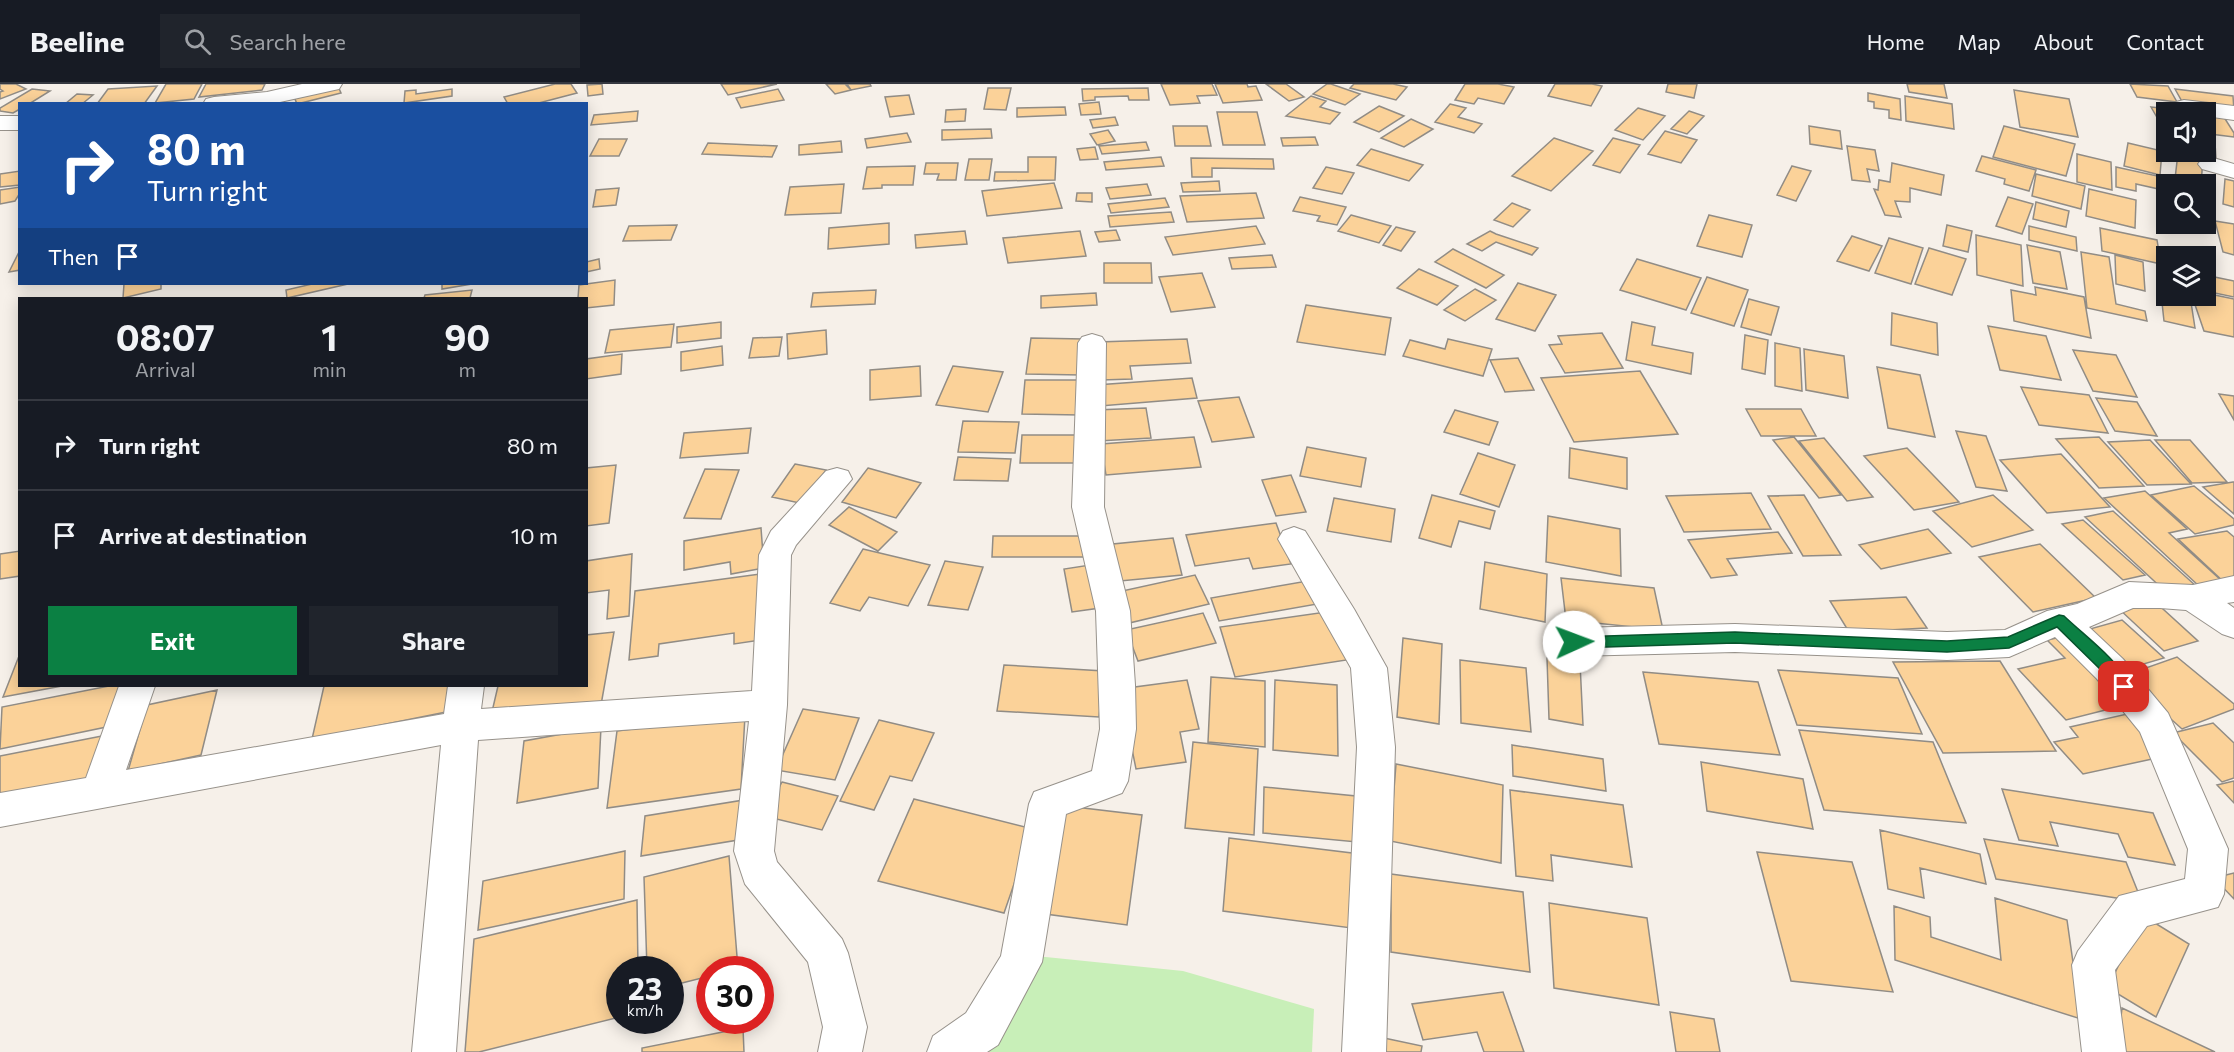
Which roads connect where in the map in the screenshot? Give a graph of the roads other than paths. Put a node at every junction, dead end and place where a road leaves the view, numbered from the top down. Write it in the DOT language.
graph roads {
  1 [pos="331,84"];
  2 [pos="232,102"];
  3 [pos="2216,111"];
  4 [pos="2234,113"];
  5 [pos="0,123"];
  6 [pos="18,123"];
  7 [pos="2210,164"];
  8 [pos="2234,171"];
  9 [pos="1092,343"];
  10 [pos="837,479"];
  11 [pos="1294,539"];
  12 [pos="2234,589"];
  13 [pos="2193,598"];
  14 [pos="2059,620"];
  15 [pos="2234,625"];
  16 [pos="1574,642"];
  17 [pos="136,687"];
  18 [pos="466,687"];
  19 [pos="769,705"];
  20 [pos="461,726"];
  21 [pos="100,792"];
  22 [pos="0,810"];
  23 [pos="434,1052"];
  24 [pos="840,1052"];
  25 [pos="949,1052"];
  26 [pos="1364,1052"];
  27 [pos="2104,1052"];
  1 -- 2 [label="street"];
  3 -- 4 [label="street"];
  5 -- 6 [label="street"];
  7 -- 8 [label="street"];
  9 -- 25 [label="street"];
  10 -- 19 [label="street"];
  11 -- 26 [label="street"];
  12 -- 13 [label="street"];
  13 -- 14 [label="street"];
  13 -- 15 [label="street"];
  14 -- 16 [label="street"];
  14 -- 27 [label="street"];
  17 -- 21 [label="street"];
  18 -- 20 [label="street"];
  19 -- 20 [label="street"];
  19 -- 24 [label="street"];
  20 -- 21 [label="street"];
  20 -- 23 [label="street"];
  21 -- 22 [label="street"];
}
